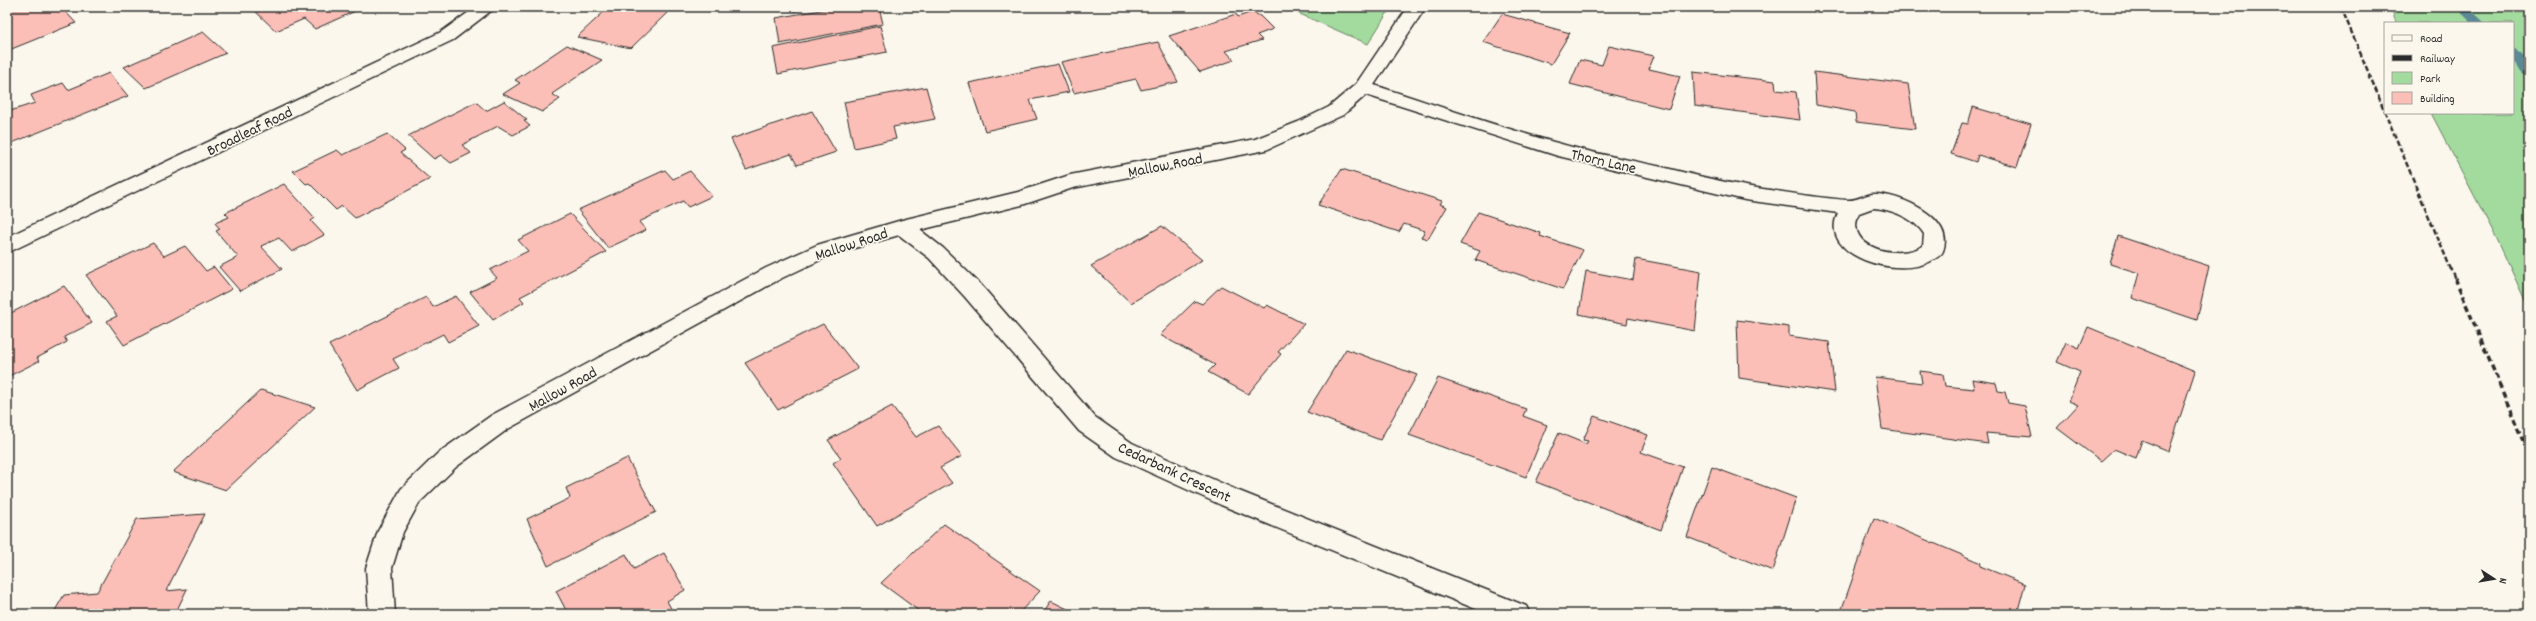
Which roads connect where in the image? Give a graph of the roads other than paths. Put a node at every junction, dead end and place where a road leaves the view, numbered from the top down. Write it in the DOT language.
graph roads {
  1 [pos="487,7"];
  2 [pos="1417,7"];
  3 [pos="1363,88"];
  4 [pos="1851,208"];
  5 [pos="902,227"];
  6 [pos="7,246"];
  7 [pos="382,614"];
  8 [pos="1517,614"];
  1 -- 6 [label="street, Broadleaf Road"];
  2 -- 3 [label="street, Mallow Road"];
  3 -- 4 [label="street, Thorn Lane"];
  3 -- 5 [label="street, Mallow Road"];
  5 -- 7 [label="street, Mallow Road"];
  5 -- 8 [label="street, Cedarbank Crescent"];
}
